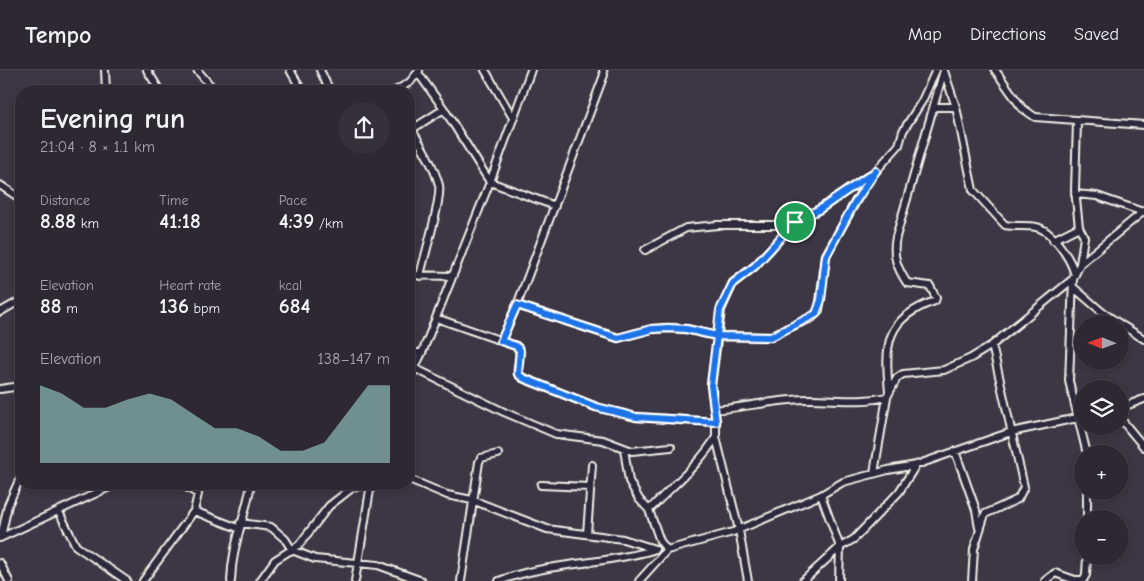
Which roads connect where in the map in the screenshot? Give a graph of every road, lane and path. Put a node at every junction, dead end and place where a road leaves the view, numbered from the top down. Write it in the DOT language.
graph roads {
  1 [pos="104,70"];
  2 [pos="147,70"];
  3 [pos="197,70"];
  4 [pos="290,70"];
  5 [pos="320,70"];
  6 [pos="485,70"];
  7 [pos="531,70"];
  8 [pos="603,70"];
  9 [pos="936,70"];
  10 [pos="995,70"];
  11 [pos="944,71"];
  12 [pos="419,72"];
  13 [pos="105,85"];
  14 [pos="156,85"];
  15 [pos="210,85"];
  16 [pos="299,85"];
  17 [pos="327,85"];
  18 [pos="405,85"];
  19 [pos="934,107"];
  20 [pos="956,108"];
  21 [pos="444,109"];
  22 [pos="513,118"];
  23 [pos="1077,122"];
  24 [pos="1144,125"];
  25 [pos="415,128"];
  26 [pos="415,139"];
  27 [pos="876,171"];
  28 [pos="490,182"];
  29 [pos="0,184"];
  30 [pos="1076,194"];
  31 [pos="15,195"];
  32 [pos="555,206"];
  33 [pos="1144,212"];
  34 [pos="795,222"];
  35 [pos="1079,227"];
  36 [pos="1053,240"];
  37 [pos="645,250"];
  38 [pos="1080,264"];
  39 [pos="415,276"];
  40 [pos="420,276"];
  41 [pos="452,276"];
  42 [pos="1074,277"];
  43 [pos="1073,287"];
  44 [pos="15,303"];
  45 [pos="517,305"];
  46 [pos="0,312"];
  47 [pos="1106,315"];
  48 [pos="436,318"];
  49 [pos="1129,330"];
  50 [pos="717,336"];
  51 [pos="1144,339"];
  52 [pos="501,341"];
  53 [pos="992,345"];
  54 [pos="415,353"];
  55 [pos="422,353"];
  56 [pos="415,366"];
  57 [pos="415,368"];
  58 [pos="15,387"];
  59 [pos="0,388"];
  60 [pos="888,395"];
  61 [pos="1074,398"];
  62 [pos="1144,399"];
  63 [pos="1129,405"];
  64 [pos="714,410"];
  65 [pos="1074,419"];
  66 [pos="716,422"];
  67 [pos="1129,429"];
  68 [pos="1011,432"];
  69 [pos="716,437"];
  70 [pos="671,447"];
  71 [pos="1144,447"];
  72 [pos="624,449"];
  73 [pos="955,451"];
  74 [pos="498,454"];
  75 [pos="916,465"];
  76 [pos="592,466"];
  77 [pos="874,473"];
  78 [pos="415,482"];
  79 [pos="540,485"];
  80 [pos="590,487"];
  81 [pos="15,489"];
  82 [pos="98,490"];
  83 [pos="191,490"];
  84 [pos="248,490"];
  85 [pos="349,490"];
  86 [pos="371,490"];
  87 [pos="821,495"];
  88 [pos="472,500"];
  89 [pos="649,510"];
  90 [pos="59,512"];
  91 [pos="194,512"];
  92 [pos="239,526"];
  93 [pos="979,529"];
  94 [pos="739,530"];
  95 [pos="587,534"];
  96 [pos="1,538"];
  97 [pos="840,547"];
  98 [pos="655,549"];
  99 [pos="292,550"];
  100 [pos="665,552"];
  101 [pos="356,562"];
  102 [pos="0,564"];
  103 [pos="1088,565"];
  104 [pos="9,581"];
  105 [pos="127,581"];
  106 [pos="143,581"];
  107 [pos="231,581"];
  108 [pos="260,581"];
  109 [pos="355,581"];
  110 [pos="422,581"];
  111 [pos="461,581"];
  112 [pos="499,581"];
  113 [pos="639,581"];
  114 [pos="748,581"];
  115 [pos="803,581"];
  116 [pos="838,581"];
  117 [pos="972,581"];
  118 [pos="1045,581"];
  1 -- 13 [label="street"];
  2 -- 14 [label="street"];
  3 -- 15 [label="street"];
  4 -- 16 [label="street"];
  5 -- 17 [label="street"];
  6 -- 22 [label="street"];
  7 -- 22 [label="street"];
  8 -- 32 [label="street"];
  9 -- 27 [label="street"];
  10 -- 23 [label="street"];
  11 -- 19 [label="street"];
  11 -- 20 [label="street"];
  12 -- 18 [label="street"];
  12 -- 21 [label="street"];
  19 -- 20 [label="street"];
  19 -- 60 [label="street"];
  20 -- 36 [label="street"];
  21 -- 25 [label="street"];
  21 -- 28 [label="street"];
  22 -- 28 [label="street"];
  23 -- 24 [label="street"];
  23 -- 30 [label="street"];
  26 -- 40 [label="street"];
  27 -- 34 [label="street"];
  27 -- 50 [label="street"];
  28 -- 32 [label="street"];
  28 -- 41 [label="street"];
  29 -- 31 [label="street"];
  30 -- 33 [label="street"];
  30 -- 35 [label="street"];
  32 -- 45 [label="street"];
  33 -- 38 [label="street"];
  34 -- 37 [label="street"];
  34 -- 50 [label="street"];
  35 -- 36 [label="street"];
  35 -- 38 [label="street"];
  36 -- 42 [label="street"];
  38 -- 42 [label="street"];
  39 -- 40 [label="street"];
  40 -- 41 [label="street"];
  41 -- 48 [label="street"];
  42 -- 43 [label="street"];
  42 -- 53 [label="street"];
  43 -- 47 [label="street"];
  43 -- 61 [label="street"];
  44 -- 46 [label="street"];
  45 -- 50 [label="street"];
  45 -- 52 [label="street"];
  48 -- 52 [label="street"];
  48 -- 55 [label="street"];
  49 -- 51 [label="street"];
  50 -- 64 [label="street"];
  52 -- 66 [label="street"];
  53 -- 60 [label="street"];
  53 -- 68 [label="street"];
  54 -- 55 [label="street"];
  55 -- 56 [label="street"];
  57 -- 72 [label="street"];
  58 -- 59 [label="street"];
  60 -- 64 [label="street"];
  60 -- 77 [label="street"];
  62 -- 63 [label="street"];
  64 -- 66 [label="street"];
  65 -- 68 [label="street"];
  66 -- 69 [label="street"];
  67 -- 71 [label="street"];
  68 -- 73 [label="street"];
  68 -- 93 [label="street"];
  69 -- 89 [label="street"];
  69 -- 94 [label="street"];
  70 -- 72 [label="street"];
  72 -- 89 [label="street"];
  73 -- 75 [label="street"];
  73 -- 93 [label="street"];
  74 -- 88 [label="street"];
  75 -- 77 [label="street"];
  75 -- 97 [label="street"];
  76 -- 80 [label="street"];
  77 -- 87 [label="street"];
  78 -- 88 [label="street"];
  79 -- 80 [label="street"];
  80 -- 95 [label="street"];
  81 -- 96 [label="street"];
  82 -- 90 [label="street"];
  83 -- 91 [label="street"];
  84 -- 92 [label="street"];
  85 -- 99 [label="street"];
  86 -- 101 [label="street"];
  87 -- 94 [label="street"];
  87 -- 97 [label="street"];
  88 -- 95 [label="street"];
  88 -- 111 [label="street"];
  89 -- 100 [label="street"];
  90 -- 96 [label="street"];
  90 -- 105 [label="street"];
  91 -- 92 [label="street"];
  91 -- 106 [label="street"];
  92 -- 99 [label="street"];
  92 -- 107 [label="street"];
  93 -- 117 [label="street"];
  94 -- 100 [label="street"];
  94 -- 114 [label="street"];
  95 -- 98 [label="street"];
  97 -- 115 [label="street"];
  97 -- 116 [label="street"];
  98 -- 100 [label="street"];
  98 -- 112 [label="street"];
  99 -- 101 [label="street"];
  99 -- 108 [label="street"];
  100 -- 113 [label="street"];
  101 -- 109 [label="street"];
  101 -- 110 [label="street"];
  102 -- 104 [label="street"];
  103 -- 118 [label="street"];
}
